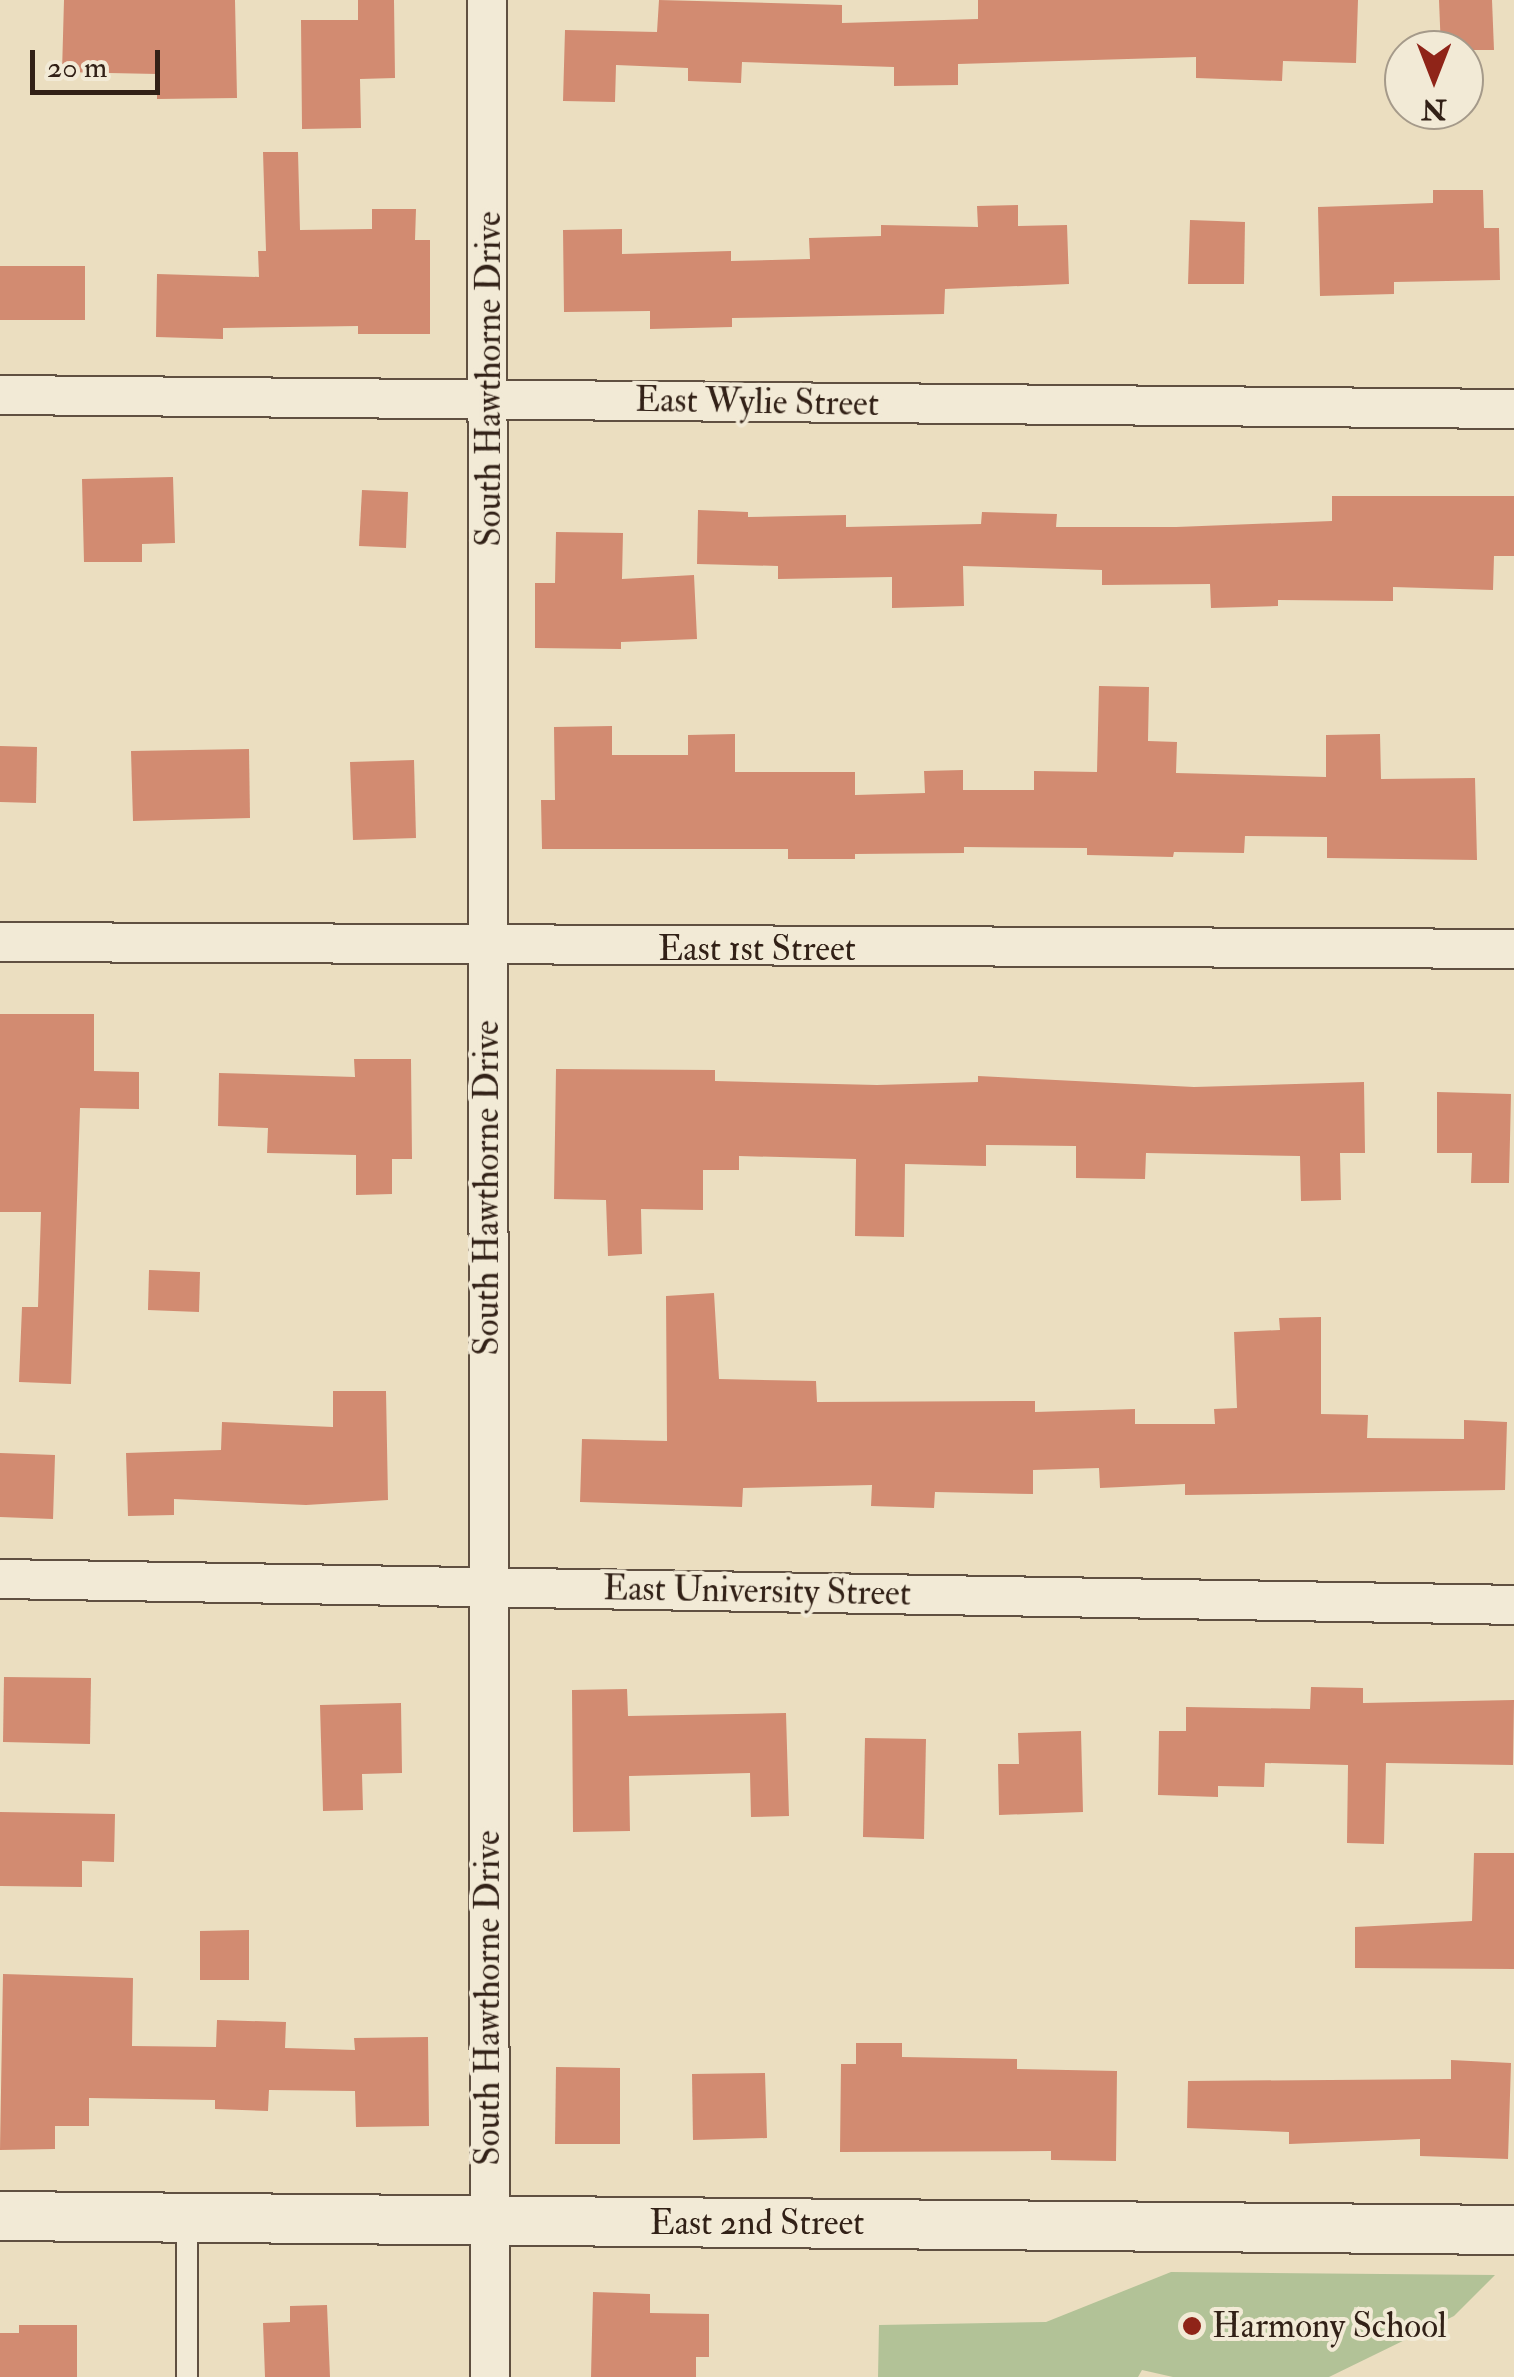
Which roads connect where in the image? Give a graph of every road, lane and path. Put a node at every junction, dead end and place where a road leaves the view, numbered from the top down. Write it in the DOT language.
graph roads {
  1 [pos="487,0"];
  2 [pos="0,394"];
  3 [pos="490,400"];
  4 [pos="1514,409"];
  5 [pos="0,942"];
  6 [pos="486,948"];
  7 [pos="1514,949"];
  8 [pos="0,1579"];
  9 [pos="487,1586"];
  10 [pos="1514,1606"];
  11 [pos="0,2216"];
  12 [pos="187,2218"];
  13 [pos="489,2221"];
  14 [pos="1514,2230"];
  15 [pos="187,2377"];
  16 [pos="490,2377"];
  1 -- 3 [label="street, South Hawthorne Drive"];
  2 -- 3 [label="street, East Wylie Street"];
  3 -- 4 [label="street, East Wylie Street"];
  3 -- 6 [label="street, South Hawthorne Drive"];
  5 -- 6 [label="street, East 1st Street"];
  6 -- 7 [label="street, East 1st Street"];
  6 -- 9 [label="street, South Hawthorne Drive"];
  8 -- 9 [label="street, East University Street"];
  9 -- 10 [label="street, East University Street"];
  9 -- 13 [label="street, South Hawthorne Drive"];
  11 -- 12 [label="street, East 2nd Street"];
  12 -- 13 [label="street, East 2nd Street"];
  12 -- 15 [label="lane"];
  13 -- 14 [label="street, East 2nd Street"];
  13 -- 16 [label="street, South Hawthorne Drive"];
}
